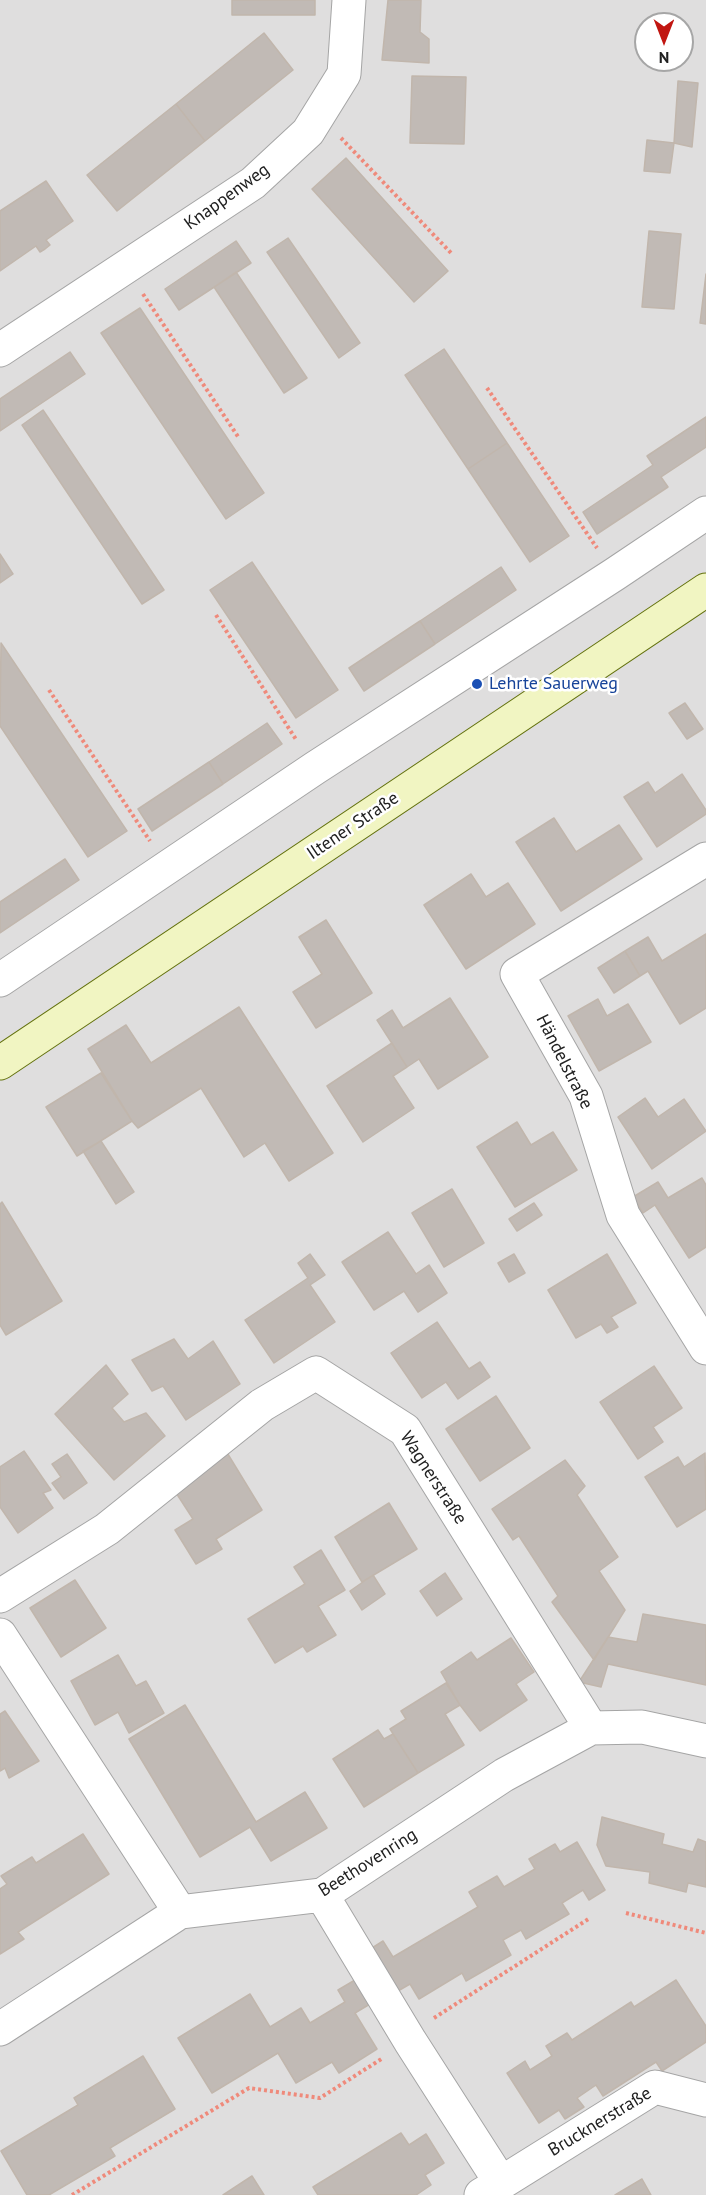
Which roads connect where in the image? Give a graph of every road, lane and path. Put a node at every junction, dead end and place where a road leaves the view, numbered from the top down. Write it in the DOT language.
graph roads {
  1 [pos="349,0"];
  2 [pos="319,114"];
  3 [pos="453,254"];
  4 [pos="124,268"];
  5 [pos="0,350"];
  6 [pos="487,388"];
  7 [pos="239,438"];
  8 [pos="706,513"];
  9 [pos="615,574"];
  10 [pos="706,590"];
  11 [pos="216,615"];
  12 [pos="49,690"];
  13 [pos="315,768"];
  14 [pos="706,859"];
  15 [pos="168,867"];
  16 [pos="0,980"];
  17 [pos="0,1063"];
  18 [pos="706,1348"];
  19 [pos="0,1596"];
  20 [pos="0,1635"];
  21 [pos="591,1728"];
  22 [pos="706,1741"];
  23 [pos="322,1895"];
  24 [pos="180,1912"];
  25 [pos="626,1913"];
  26 [pos="590,1918"];
  27 [pos="706,1933"];
  28 [pos="0,2029"];
  29 [pos="409,2038"];
  30 [pos="706,2100"];
  31 [pos="491,2189"];
  32 [pos="72,2195"];
  1 -- 2 [label="street, Knappenweg"];
  2 -- 3 [label="path"];
  2 -- 4 [label="street, Knappenweg"];
  4 -- 5 [label="street, Knappenweg"];
  4 -- 7 [label="path"];
  6 -- 9 [label="path"];
  8 -- 9 [label="street"];
  9 -- 13 [label="street"];
  10 -- 17 [label="street, Iltener Straße"];
  11 -- 13 [label="path"];
  12 -- 15 [label="path"];
  13 -- 15 [label="street"];
  14 -- 18 [label="street, Händelstraße"];
  15 -- 16 [label="street"];
  19 -- 21 [label="street, Wagnerstraße"];
  20 -- 24 [label="street"];
  21 -- 22 [label="street, Beethovenring"];
  21 -- 23 [label="street, Beethovenring"];
  23 -- 24 [label="street, Beethovenring"];
  23 -- 29 [label="street, Brucknerstraße"];
  24 -- 28 [label="street, Beethovenring"];
  25 -- 27 [label="path"];
  26 -- 29 [label="path"];
  29 -- 31 [label="street, Brucknerstraße"];
  29 -- 32 [label="path"];
  30 -- 31 [label="street, Brucknerstraße"];
}
